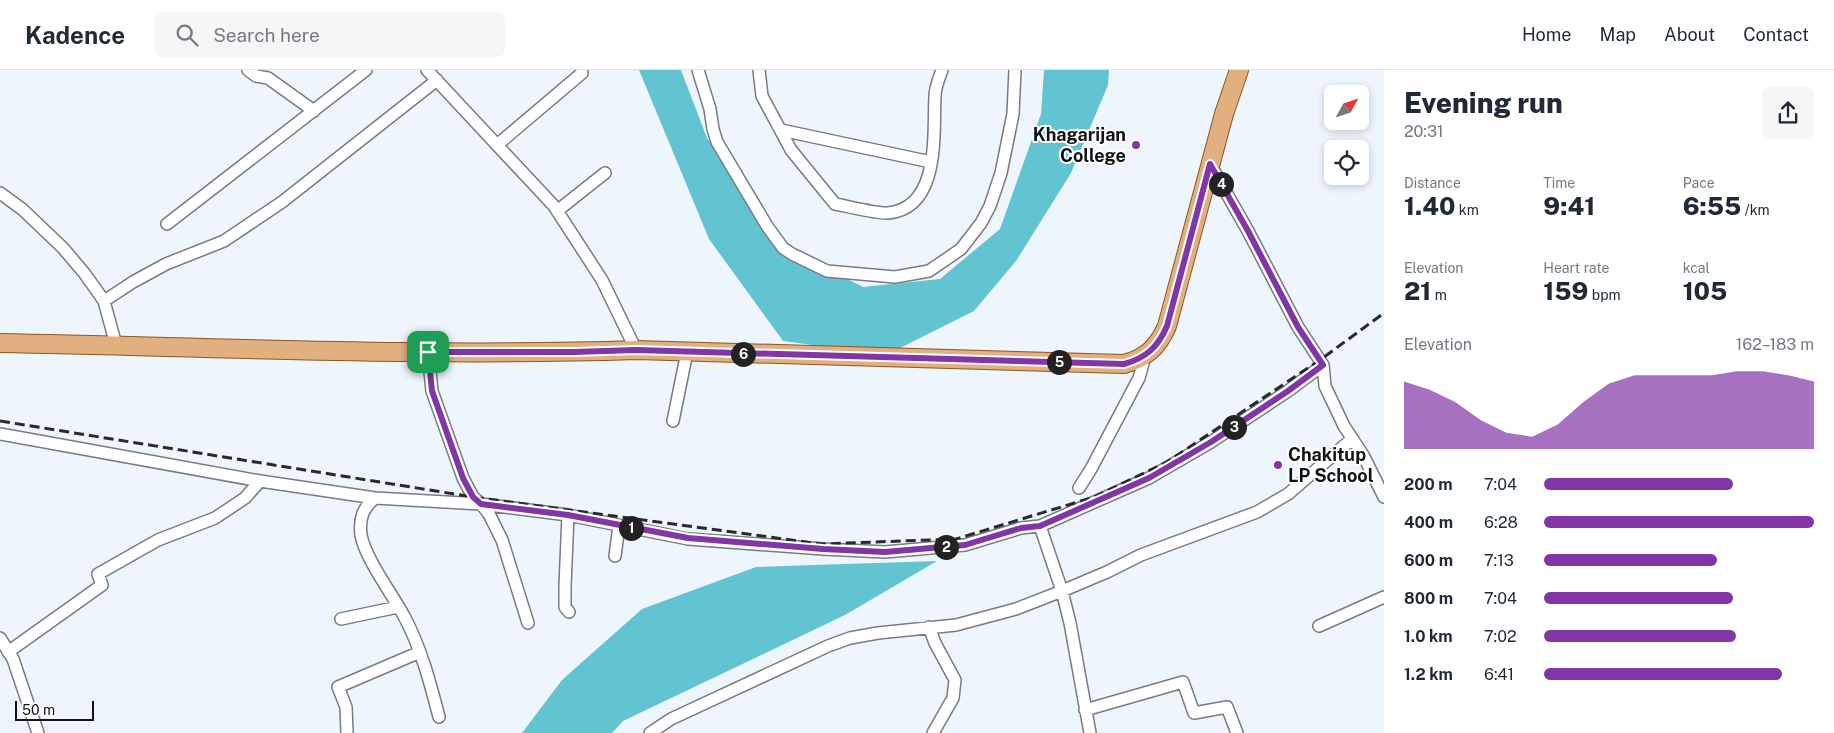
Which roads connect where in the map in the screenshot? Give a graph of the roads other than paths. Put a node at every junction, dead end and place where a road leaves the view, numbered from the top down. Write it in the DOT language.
graph roads {
  1 [pos="248,70"];
  2 [pos="366,70"];
  3 [pos="428,70"];
  4 [pos="698,70"];
  5 [pos="759,70"];
  6 [pos="942,70"];
  7 [pos="1016,70"];
  8 [pos="1239,70"];
  9 [pos="582,73"];
  10 [pos="437,80"];
  11 [pos="314,111"];
  12 [pos="780,130"];
  13 [pos="497,145"];
  14 [pos="931,162"];
  15 [pos="1210,164"];
  16 [pos="605,173"];
  17 [pos="0,193"];
  18 [pos="557,211"];
  19 [pos="167,224"];
  20 [pos="104,301"];
  21 [pos="0,344"];
  22 [pos="116,345"];
  23 [pos="636,350"];
  24 [pos="428,352"];
  25 [pos="687,352"];
  26 [pos="1145,356"];
  27 [pos="1323,365"];
  28 [pos="673,421"];
  29 [pos="0,434"];
  30 [pos="1352,439"];
  31 [pos="260,481"];
  32 [pos="1079,488"];
  33 [pos="1384,497"];
  34 [pos="375,498"];
  35 [pos="481,504"];
  36 [pos="568,515"];
  37 [pos="619,526"];
  38 [pos="1040,526"];
  39 [pos="615,556"];
  40 [pos="1062,591"];
  41 [pos="1384,597"];
  42 [pos="398,607"];
  43 [pos="569,612"];
  44 [pos="341,619"];
  45 [pos="528,623"];
  46 [pos="929,626"];
  47 [pos="1319,626"];
  48 [pos="0,638"];
  49 [pos="8,652"];
  50 [pos="420,652"];
  51 [pos="1085,710"];
  52 [pos="439,717"];
  53 [pos="38,733"];
  54 [pos="347,733"];
  55 [pos="650,733"];
  56 [pos="933,733"];
  57 [pos="1090,733"];
  58 [pos="1237,733"];
  1 -- 11 [label="street"];
  2 -- 11 [label="street"];
  3 -- 10 [label="street"];
  4 -- 7 [label="street"];
  5 -- 12 [label="street"];
  6 -- 14 [label="street"];
  8 -- 15 [label="main road"];
  9 -- 13 [label="street"];
  10 -- 13 [label="street"];
  10 -- 20 [label="street"];
  11 -- 19 [label="street"];
  12 -- 14 [label="street"];
  12 -- 14 [label="street"];
  13 -- 18 [label="street"];
  15 -- 26 [label="main road"];
  15 -- 27 [label="street"];
  16 -- 18 [label="street"];
  17 -- 20 [label="street"];
  18 -- 23 [label="street"];
  20 -- 22 [label="street"];
  21 -- 22 [label="main road"];
  22 -- 24 [label="main road"];
  23 -- 24 [label="main road"];
  23 -- 25 [label="main road"];
  24 -- 35 [label="street"];
  25 -- 26 [label="main road"];
  25 -- 28 [label="street"];
  26 -- 32 [label="street"];
  27 -- 30 [label="street"];
  27 -- 38 [label="street"];
  29 -- 31 [label="street"];
  30 -- 33 [label="street"];
  30 -- 40 [label="street"];
  31 -- 34 [label="street"];
  31 -- 49 [label="street"];
  34 -- 35 [label="street"];
  34 -- 42 [label="street"];
  35 -- 36 [label="street"];
  35 -- 45 [label="street"];
  36 -- 37 [label="street"];
  36 -- 43 [label="street"];
  37 -- 38 [label="street"];
  37 -- 39 [label="street"];
  38 -- 40 [label="street"];
  40 -- 46 [label="street"];
  40 -- 51 [label="street"];
  41 -- 47 [label="street"];
  42 -- 44 [label="street"];
  42 -- 50 [label="street"];
  46 -- 55 [label="street"];
  46 -- 56 [label="street"];
  48 -- 49 [label="street"];
  49 -- 53 [label="street"];
  50 -- 52 [label="street"];
  50 -- 54 [label="street"];
  51 -- 57 [label="street"];
  51 -- 58 [label="street"];
}
